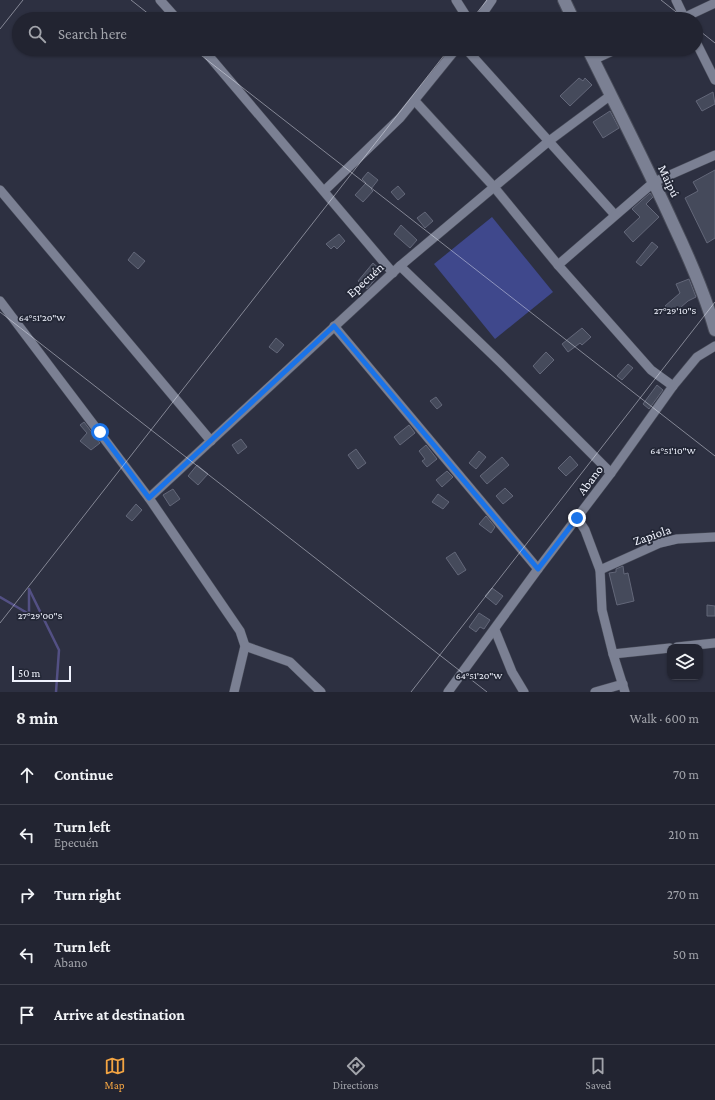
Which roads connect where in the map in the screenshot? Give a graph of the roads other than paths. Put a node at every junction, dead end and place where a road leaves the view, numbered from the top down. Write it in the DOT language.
graph roads {
  1 [pos="160,0"];
  2 [pos="456,0"];
  3 [pos="492,0"];
  4 [pos="564,0"];
  5 [pos="676,0"];
  6 [pos="715,3"];
  7 [pos="171,12"];
  8 [pos="464,12"];
  9 [pos="484,12"];
  10 [pos="570,12"];
  11 [pos="681,12"];
  12 [pos="696,12"];
  13 [pos="208,56"];
  14 [pos="450,56"];
  15 [pos="472,56"];
  16 [pos="591,56"];
  17 [pos="602,56"];
  18 [pos="703,56"];
  19 [pos="593,60"];
  20 [pos="715,80"];
  21 [pos="611,95"];
  22 [pos="415,101"];
  23 [pos="549,141"];
  24 [pos="715,155"];
  25 [pos="654,182"];
  26 [pos="494,187"];
  27 [pos="0,190"];
  28 [pos="324,191"];
  29 [pos="615,215"];
  30 [pos="558,264"];
  31 [pos="400,266"];
  32 [pos="393,273"];
  33 [pos="0,301"];
  34 [pos="714,325"];
  35 [pos="334,326"];
  36 [pos="715,346"];
  37 [pos="673,386"];
  38 [pos="211,441"];
  39 [pos="611,473"];
  40 [pos="149,498"];
  41 [pos="577,518"];
  42 [pos="715,537"];
  43 [pos="538,569"];
  44 [pos="600,570"];
  45 [pos="495,630"];
  46 [pos="715,643"];
  47 [pos="703,644"];
  48 [pos="245,646"];
  49 [pos="667,648"];
  50 [pos="613,654"];
  51 [pos="624,688"];
  52 [pos="234,692"];
  53 [pos="321,692"];
  54 [pos="448,692"];
  55 [pos="524,692"];
  56 [pos="595,692"];
  1 -- 7 [label="street"];
  2 -- 8 [label="street"];
  3 -- 9 [label="street"];
  4 -- 10 [label="main road"];
  5 -- 11 [label="street"];
  6 -- 12 [label="street"];
  13 -- 28 [label="street"];
  14 -- 22 [label="street"];
  15 -- 23 [label="street"];
  16 -- 19 [label="main road, Maipú"];
  17 -- 19 [label="street"];
  18 -- 20 [label="street"];
  19 -- 21 [label="main road, Maipú"];
  21 -- 23 [label="street, Epecuén"];
  21 -- 25 [label="main road, Maipú"];
  22 -- 26 [label="street"];
  22 -- 28 [label="street"];
  23 -- 26 [label="street, Epecuén"];
  23 -- 29 [label="street"];
  24 -- 25 [label="street"];
  25 -- 29 [label="street"];
  25 -- 34 [label="main road, Maipú"];
  26 -- 30 [label="street"];
  26 -- 31 [label="street, Epecuén"];
  27 -- 38 [label="street"];
  28 -- 32 [label="street"];
  29 -- 30 [label="street"];
  30 -- 37 [label="street"];
  31 -- 32 [label="street, Epecuén"];
  31 -- 39 [label="street"];
  32 -- 35 [label="street, Epecuén"];
  33 -- 40 [label="street"];
  35 -- 38 [label="street, Epecuén"];
  35 -- 43 [label="street"];
  36 -- 37 [label="street, Abano"];
  37 -- 39 [label="street, Abano"];
  38 -- 40 [label="street, Epecuén"];
  39 -- 41 [label="street, Abano"];
  40 -- 48 [label="street"];
  41 -- 43 [label="street, Abano"];
  41 -- 44 [label="street"];
  42 -- 44 [label="street, Zapiola"];
  43 -- 45 [label="street, Abano"];
  44 -- 50 [label="street"];
  45 -- 54 [label="street, Abano"];
  45 -- 55 [label="street"];
  46 -- 47 [label="street"];
  48 -- 52 [label="street"];
  48 -- 53 [label="street"];
  49 -- 50 [label="street"];
  50 -- 51 [label="street"];
  51 -- 56 [label="street"];
}
